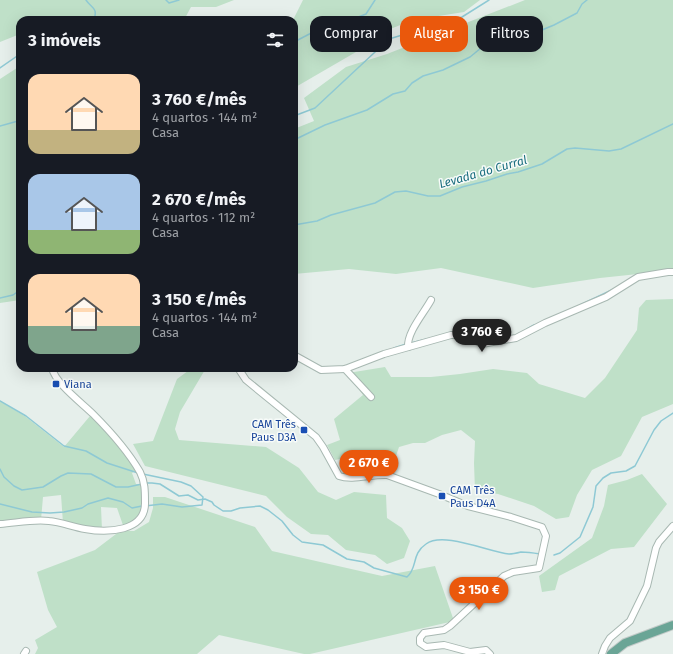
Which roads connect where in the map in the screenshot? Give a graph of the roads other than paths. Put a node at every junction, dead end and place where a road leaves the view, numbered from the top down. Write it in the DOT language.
graph roads {
  1 [pos="673,272"];
  2 [pos="431,300"];
  3 [pos="408,347"];
  4 [pos="298,357"];
  5 [pos="345,369"];
  6 [pos="54,372"];
  7 [pos="241,372"];
  8 [pos="371,397"];
  9 [pos="0,524"];
  10 [pos="673,526"];
  11 [pos="673,626"];
  12 [pos="490,654"];
  13 [pos="602,654"];
  14 [pos="611,654"];
  1 -- 3 [label="street"];
  2 -- 3 [label="street"];
  3 -- 5 [label="street"];
  4 -- 5 [label="street"];
  5 -- 8 [label="street"];
  6 -- 9 [label="street"];
  7 -- 12 [label="street"];
  10 -- 13 [label="street"];
  11 -- 14 [label="main road"];
}
